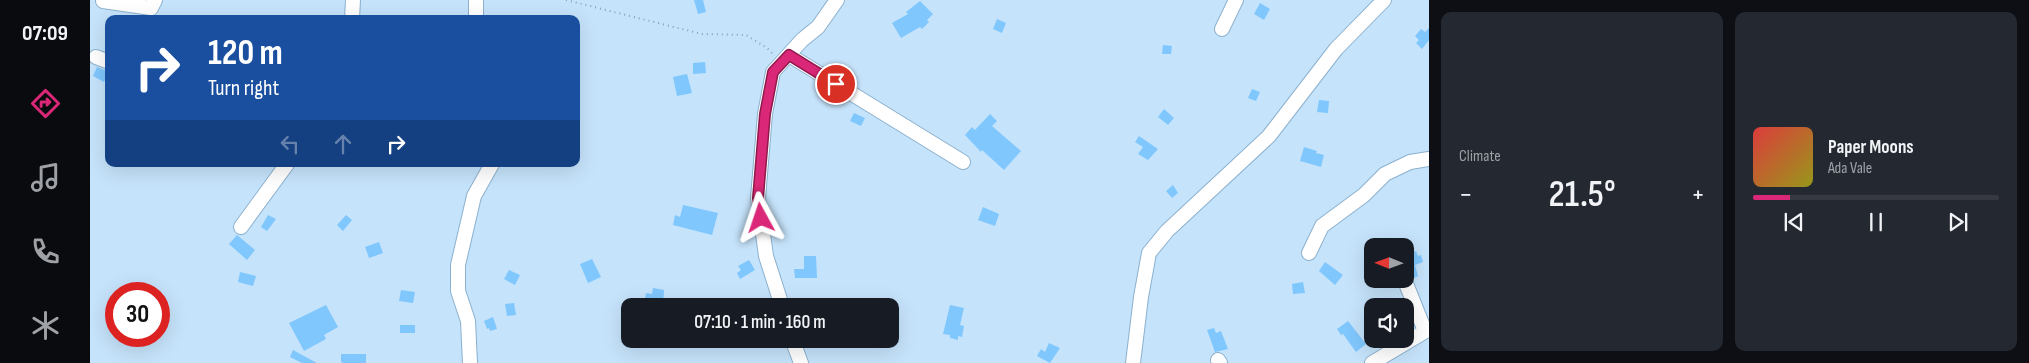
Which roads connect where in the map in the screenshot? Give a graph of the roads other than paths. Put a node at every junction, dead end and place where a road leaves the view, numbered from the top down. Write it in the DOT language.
graph roads {
  1 [pos="155,0"];
  2 [pos="353,0"];
  3 [pos="476,0"];
  4 [pos="837,0"];
  5 [pos="1236,0"];
  6 [pos="1384,0"];
  7 [pos="103,2"];
  8 [pos="352,15"];
  9 [pos="476,15"];
  10 [pos="1222,29"];
  11 [pos="786,59"];
  12 [pos="1429,160"];
  13 [pos="963,162"];
  14 [pos="284,167"];
  15 [pos="490,167"];
  16 [pos="241,227"];
  17 [pos="1309,253"];
  18 [pos="1408,288"];
  19 [pos="779,298"];
  20 [pos="1427,330"];
  21 [pos="795,348"];
  22 [pos="470,363"];
  23 [pos="801,363"];
  24 [pos="1133,363"];
  25 [pos="1372,363"];
  1 -- 7 [label="street"];
  2 -- 8 [label="street"];
  3 -- 9 [label="street"];
  4 -- 11 [label="street"];
  5 -- 10 [label="street"];
  6 -- 24 [label="street"];
  11 -- 13 [label="street"];
  11 -- 19 [label="street"];
  12 -- 17 [label="street"];
  14 -- 16 [label="street"];
  15 -- 22 [label="street"];
  18 -- 20 [label="street"];
  20 -- 25 [label="street"];
  21 -- 23 [label="street"];
}
